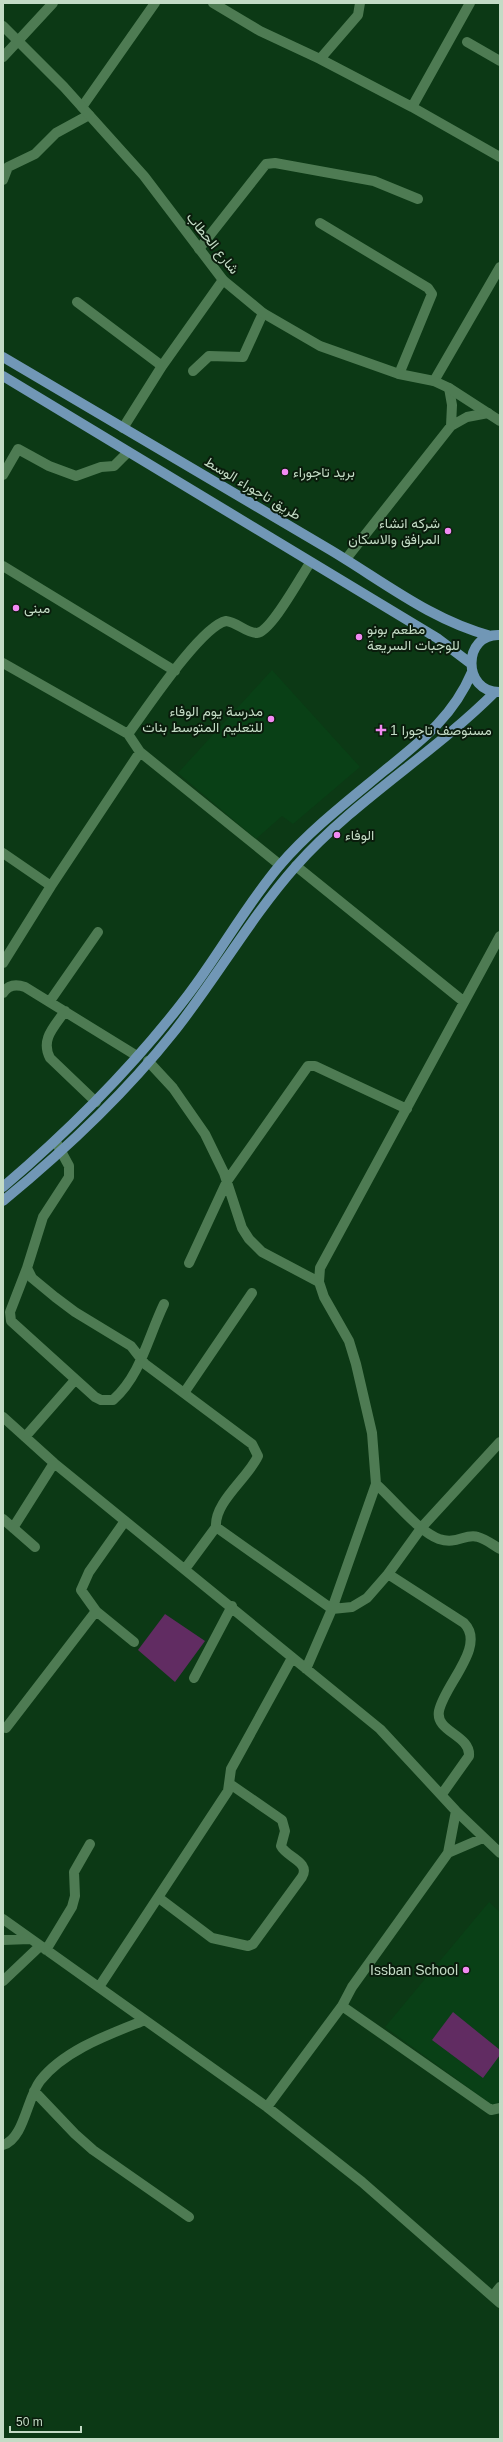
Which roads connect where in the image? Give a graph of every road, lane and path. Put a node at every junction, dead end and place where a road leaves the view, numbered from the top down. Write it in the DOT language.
graph roads {
  1 [pos="53,3"];
  2 [pos="155,3"];
  3 [pos="214,3"];
  4 [pos="360,3"];
  5 [pos="470,3"];
  6 [pos="3,26"];
  7 [pos="18,40"];
  8 [pos="467,42"];
  9 [pos="3,57"];
  10 [pos="320,59"];
  11 [pos="500,61"];
  12 [pos="412,107"];
  13 [pos="85,111"];
  14 [pos="500,157"];
  15 [pos="3,180"];
  16 [pos="418,199"];
  17 [pos="320,223"];
  18 [pos="199,249"];
  19 [pos="500,267"];
  20 [pos="223,280"];
  21 [pos="77,302"];
  22 [pos="263,312"];
  23 [pos="3,357"];
  24 [pos="162,366"];
  25 [pos="193,371"];
  26 [pos="399,374"];
  27 [pos="3,376"];
  28 [pos="434,381"];
  29 [pos="449,388"];
  30 [pos="488,413"];
  31 [pos="500,421"];
  32 [pos="451,426"];
  33 [pos="124,428"];
  34 [pos="128,452"];
  35 [pos="3,475"];
  36 [pos="346,559"];
  37 [pos="310,562"];
  38 [pos="3,566"];
  39 [pos="497,635"];
  40 [pos="3,663"];
  41 [pos="471,667"];
  42 [pos="175,671"];
  43 [pos="497,692"];
  44 [pos="128,734"];
  45 [pos="140,752"];
  46 [pos="396,761"];
  47 [pos="403,770"];
  48 [pos="3,853"];
  49 [pos="280,865"];
  50 [pos="296,866"];
  51 [pos="51,886"];
  52 [pos="98,932"];
  53 [pos="500,936"];
  54 [pos="3,963"];
  55 [pos="4,989"];
  56 [pos="50,1001"];
  57 [pos="463,1001"];
  58 [pos="65,1011"];
  59 [pos="137,1056"];
  60 [pos="148,1061"];
  61 [pos="96,1102"];
  62 [pos="407,1109"];
  63 [pos="56,1142"];
  64 [pos="62,1152"];
  65 [pos="227,1181"];
  66 [pos="3,1187"];
  67 [pos="3,1201"];
  68 [pos="189,1263"];
  69 [pos="27,1268"];
  70 [pos="319,1282"];
  71 [pos="252,1293"];
  72 [pos="164,1304"];
  73 [pos="141,1360"];
  74 [pos="75,1380"];
  75 [pos="184,1393"];
  76 [pos="3,1417"];
  77 [pos="25,1437"];
  78 [pos="500,1442"];
  79 [pos="54,1462"];
  80 [pos="376,1484"];
  81 [pos="3,1519"];
  82 [pos="125,1521"];
  83 [pos="216,1527"];
  84 [pos="422,1527"];
  85 [pos="13,1528"];
  86 [pos="35,1547"];
  87 [pos="500,1550"];
  88 [pos="185,1568"];
  89 [pos="388,1574"];
  90 [pos="232,1606"];
  91 [pos="332,1608"];
  92 [pos="96,1611"];
  93 [pos="134,1642"];
  94 [pos="292,1658"];
  95 [pos="306,1669"];
  96 [pos="194,1678"];
  97 [pos="6,1728"];
  98 [pos="230,1784"];
  99 [pos="442,1794"];
  100 [pos="456,1811"];
  101 [pos="483,1838"];
  102 [pos="90,1844"];
  103 [pos="448,1853"];
  104 [pos="500,1853"];
  105 [pos="159,1898"];
  106 [pos="3,1919"];
  107 [pos="30,1939"];
  108 [pos="3,1940"];
  109 [pos="43,1948"];
  110 [pos="3,1981"];
  111 [pos="99,1987"];
  112 [pos="342,2006"];
  113 [pos="145,2020"];
  114 [pos="34,2091"];
  115 [pos="268,2107"];
  116 [pos="500,2108"];
  117 [pos="3,2145"];
  118 [pos="189,2217"];
  119 [pos="500,2287"];
  120 [pos="496,2300"];
  1 -- 7 [label="street"];
  2 -- 13 [label="street"];
  3 -- 10 [label="street"];
  4 -- 10 [label="street"];
  5 -- 12 [label="street"];
  6 -- 7 [label="street, شارع الحطاب"];
  7 -- 9 [label="street"];
  7 -- 13 [label="street, شارع الحطاب"];
  8 -- 11 [label="street"];
  10 -- 12 [label="street"];
  12 -- 14 [label="street"];
  13 -- 15 [label="street"];
  13 -- 18 [label="street, شارع الحطاب"];
  16 -- 18 [label="street"];
  17 -- 26 [label="street"];
  18 -- 20 [label="street, شارع الحطاب"];
  19 -- 28 [label="street"];
  20 -- 22 [label="street, شارع الحطاب"];
  20 -- 24 [label="street"];
  21 -- 24 [label="street"];
  22 -- 25 [label="street"];
  22 -- 26 [label="street, شارع الحطاب"];
  23 -- 33 [label="main road, طريق تاجوراء الوسط"];
  24 -- 33 [label="street"];
  26 -- 28 [label="street, شارع الحطاب"];
  27 -- 34 [label="main road"];
  28 -- 29 [label="street, شارع الحطاب"];
  29 -- 30 [label="street, شارع الحطاب"];
  29 -- 32 [label="street"];
  30 -- 31 [label="street, شارع الحطاب"];
  30 -- 32 [label="street"];
  32 -- 36 [label="street"];
  33 -- 36 [label="main road, طريق تاجوراء الوسط"];
  34 -- 35 [label="street"];
  34 -- 37 [label="main road"];
  36 -- 39 [label="main road, طريق تاجوراء الوسط"];
  37 -- 41 [label="main road"];
  37 -- 42 [label="street"];
  38 -- 42 [label="street"];
  39 -- 41 [label="main road"];
  40 -- 44 [label="street"];
  41 -- 43 [label="main road"];
  41 -- 46 [label="main road"];
  42 -- 44 [label="street"];
  43 -- 47 [label="main road"];
  44 -- 45 [label="street"];
  45 -- 49 [label="street"];
  45 -- 51 [label="street"];
  46 -- 47 [label="main road"];
  46 -- 49 [label="main road"];
  47 -- 50 [label="main road"];
  48 -- 51 [label="street"];
  49 -- 59 [label="main road"];
  50 -- 57 [label="street"];
  50 -- 60 [label="main road"];
  51 -- 54 [label="street"];
  52 -- 56 [label="street"];
  53 -- 57 [label="street"];
  55 -- 56 [label="street"];
  56 -- 58 [label="street"];
  57 -- 62 [label="street"];
  58 -- 59 [label="street"];
  58 -- 61 [label="street"];
  59 -- 61 [label="main road"];
  60 -- 64 [label="main road"];
  60 -- 65 [label="street"];
  61 -- 63 [label="main road"];
  62 -- 65 [label="street"];
  62 -- 70 [label="street"];
  63 -- 64 [label="street"];
  63 -- 66 [label="main road"];
  64 -- 67 [label="main road"];
  64 -- 69 [label="street"];
  65 -- 68 [label="street"];
  65 -- 70 [label="street"];
  69 -- 73 [label="street"];
  69 -- 74 [label="street"];
  70 -- 80 [label="street"];
  71 -- 75 [label="street"];
  72 -- 73 [label="street"];
  73 -- 74 [label="street"];
  73 -- 75 [label="street"];
  74 -- 77 [label="street"];
  75 -- 83 [label="street"];
  76 -- 77 [label="street"];
  77 -- 79 [label="street"];
  78 -- 84 [label="street"];
  79 -- 82 [label="street"];
  79 -- 85 [label="street"];
  80 -- 84 [label="street"];
  80 -- 91 [label="street"];
  81 -- 85 [label="street"];
  82 -- 88 [label="street"];
  82 -- 92 [label="street"];
  83 -- 88 [label="street"];
  83 -- 91 [label="street"];
  84 -- 87 [label="street"];
  84 -- 89 [label="street"];
  85 -- 86 [label="street"];
  88 -- 90 [label="street"];
  89 -- 91 [label="street"];
  89 -- 99 [label="street"];
  90 -- 94 [label="street"];
  90 -- 96 [label="street"];
  91 -- 95 [label="street"];
  92 -- 93 [label="street"];
  92 -- 97 [label="street"];
  94 -- 95 [label="street"];
  94 -- 98 [label="street"];
  95 -- 99 [label="street"];
  98 -- 105 [label="street"];
  98 -- 105 [label="street"];
  99 -- 100 [label="street"];
  100 -- 101 [label="street"];
  100 -- 103 [label="street"];
  101 -- 103 [label="street"];
  101 -- 104 [label="street"];
  102 -- 109 [label="street"];
  103 -- 112 [label="street"];
  105 -- 111 [label="street"];
  106 -- 107 [label="street"];
  107 -- 108 [label="street"];
  107 -- 109 [label="street"];
  109 -- 110 [label="street"];
  109 -- 111 [label="street"];
  111 -- 113 [label="street"];
  112 -- 115 [label="street"];
  112 -- 116 [label="street"];
  113 -- 114 [label="street"];
  113 -- 115 [label="street"];
  114 -- 117 [label="street"];
  114 -- 118 [label="street"];
  115 -- 120 [label="street"];
  119 -- 120 [label="street"];
}
